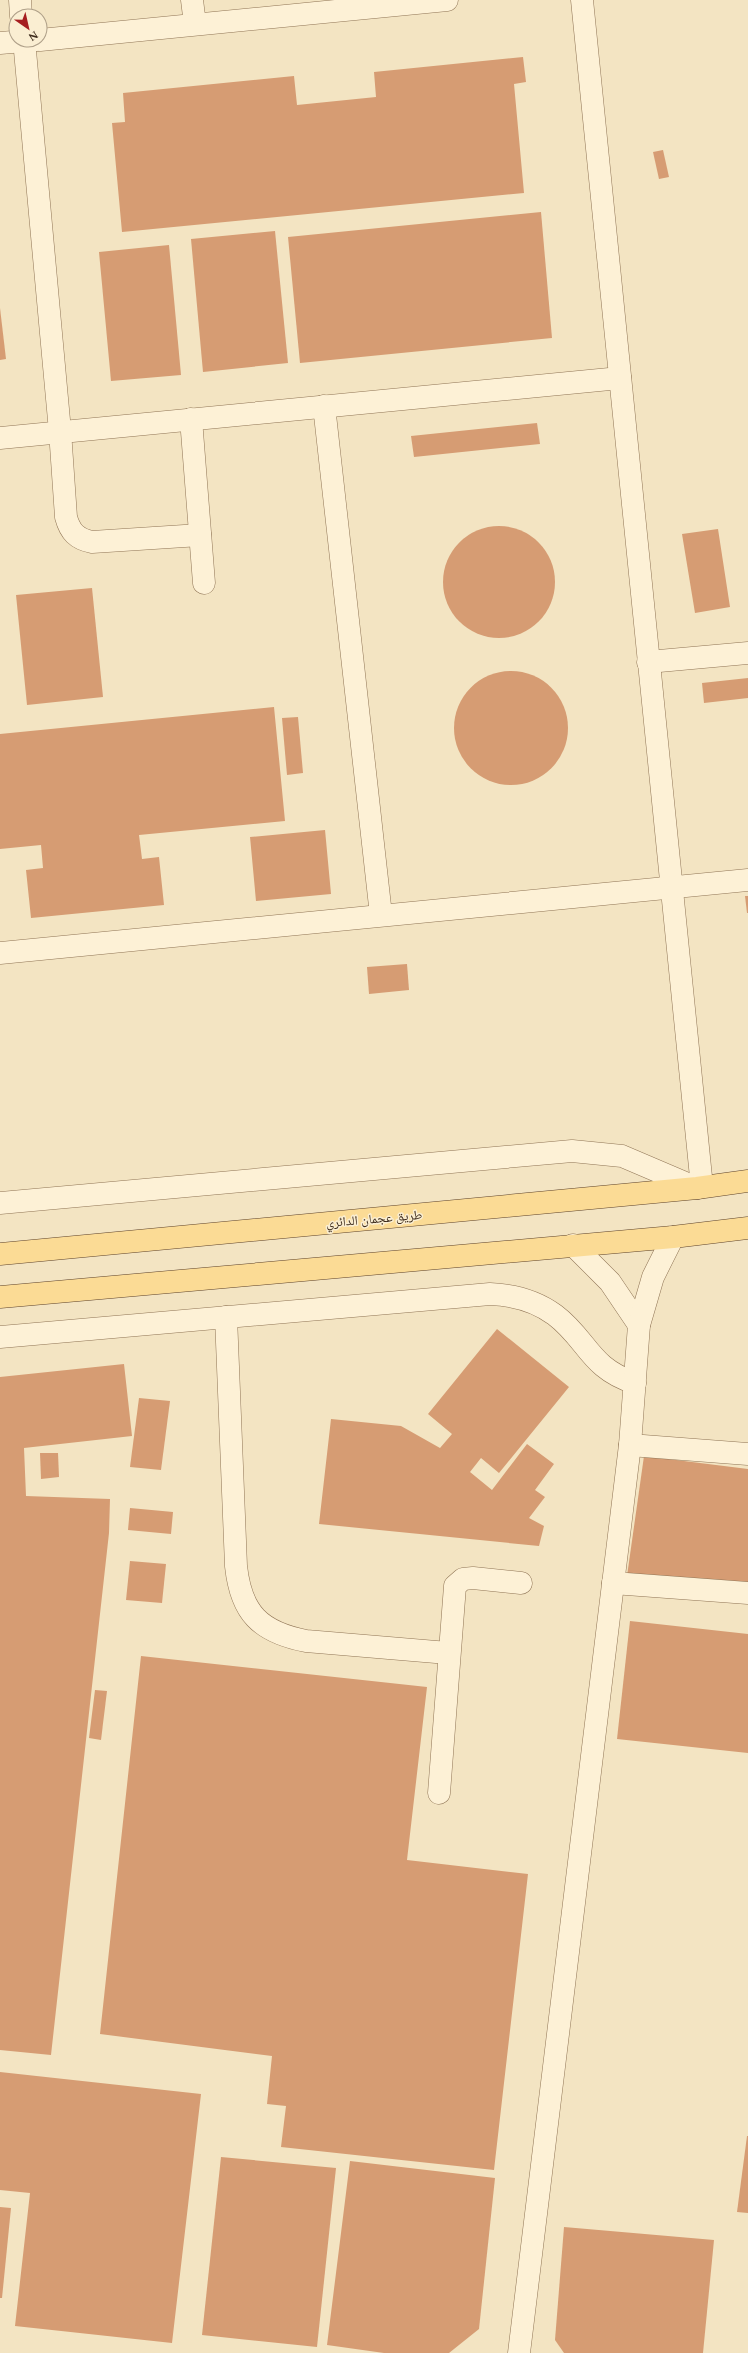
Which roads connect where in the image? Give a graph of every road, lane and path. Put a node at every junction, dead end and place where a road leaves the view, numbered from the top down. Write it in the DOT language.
graph roads {
  1 [pos="192,0"];
  2 [pos="447,0"];
  3 [pos="582,0"];
  4 [pos="323,6"];
  5 [pos="196,24"];
  6 [pos="48,38"];
  7 [pos="32,48"];
  8 [pos="620,378"];
  9 [pos="324,406"];
  10 [pos="191,419"];
  11 [pos="60,432"];
  12 [pos="0,438"];
  13 [pos="200,535"];
  14 [pos="204,583"];
  15 [pos="748,653"];
  16 [pos="648,662"];
  17 [pos="748,880"];
  18 [pos="671,887"];
  19 [pos="381,915"];
  20 [pos="0,953"];
  21 [pos="748,1181"];
  22 [pos="700,1188"];
  23 [pos="0,1203"];
  24 [pos="748,1228"];
  25 [pos="673,1237"];
  26 [pos="573,1245"];
  27 [pos="0,1254"];
  28 [pos="0,1297"];
  29 [pos="226,1317"];
  30 [pos="639,1326"];
  31 [pos="0,1338"];
  32 [pos="635,1383"];
  33 [pos="630,1445"];
  34 [pos="748,1454"];
  35 [pos="521,1583"];
  36 [pos="613,1583"];
  37 [pos="748,1593"];
  38 [pos="448,1653"];
  39 [pos="439,1793"];
  40 [pos="519,2353"];
  1 -- 5 [label="street"];
  2 -- 4 [label="street"];
  3 -- 8 [label="street"];
  4 -- 5 [label="street"];
  5 -- 6 [label="street"];
  7 -- 11 [label="street"];
  8 -- 9 [label="street"];
  8 -- 16 [label="street"];
  9 -- 10 [label="street"];
  9 -- 19 [label="street"];
  10 -- 11 [label="street"];
  10 -- 13 [label="street"];
  11 -- 12 [label="street"];
  11 -- 13 [label="street"];
  13 -- 14 [label="street"];
  15 -- 16 [label="street"];
  16 -- 18 [label="street"];
  17 -- 18 [label="street"];
  18 -- 19 [label="street"];
  18 -- 22 [label="street"];
  19 -- 20 [label="street"];
  21 -- 22 [label="main road, طريق عجمان الدائري"];
  22 -- 23 [label="street"];
  22 -- 27 [label="main road, طريق عجمان الدائري"];
  24 -- 25 [label="main road"];
  25 -- 26 [label="main road"];
  25 -- 30 [label="street"];
  26 -- 28 [label="main road"];
  26 -- 30 [label="street"];
  29 -- 31 [label="street"];
  29 -- 32 [label="street"];
  29 -- 38 [label="street"];
  30 -- 32 [label="street"];
  32 -- 33 [label="street"];
  33 -- 34 [label="street"];
  33 -- 36 [label="street"];
  35 -- 38 [label="street"];
  36 -- 37 [label="street"];
  36 -- 40 [label="street"];
  38 -- 39 [label="street"];
}
